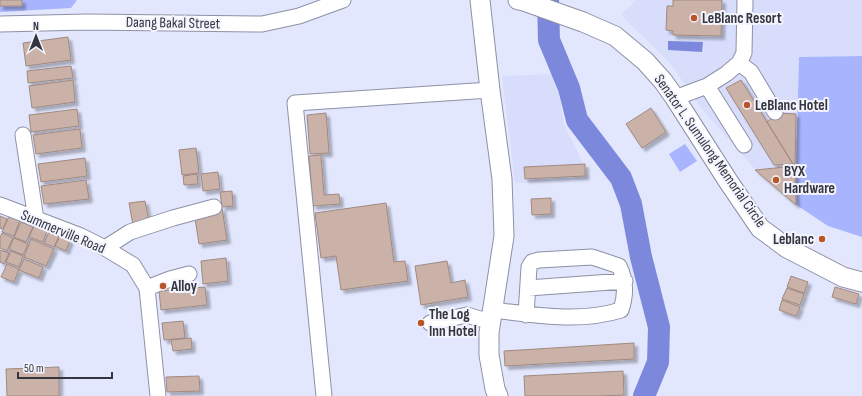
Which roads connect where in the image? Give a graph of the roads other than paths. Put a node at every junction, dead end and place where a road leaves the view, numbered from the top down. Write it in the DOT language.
graph roads {
  1 [pos="343,0"];
  2 [pos="480,0"];
  3 [pos="521,0"];
  4 [pos="745,0"];
  5 [pos="0,24"];
  6 [pos="739,63"];
  7 [pos="707,86"];
  8 [pos="490,90"];
  9 [pos="675,98"];
  10 [pos="774,112"];
  11 [pos="23,135"];
  12 [pos="744,145"];
  13 [pos="0,205"];
  14 [pos="214,207"];
  15 [pos="36,220"];
  16 [pos="105,248"];
  17 [pos="816,263"];
  18 [pos="862,272"];
  19 [pos="189,274"];
  20 [pos="625,281"];
  21 [pos="862,282"];
  22 [pos="148,288"];
  23 [pos="528,288"];
  24 [pos="492,314"];
  25 [pos="526,315"];
  26 [pos="430,323"];
  27 [pos="158,396"];
  28 [pos="324,396"];
  29 [pos="498,396"];
  1 -- 5 [label="street, Daang Bakal Street"];
  2 -- 8 [label="main road"];
  3 -- 9 [label="main road, Senator L. Sumulong Memorial Circle"];
  4 -- 6 [label="street"];
  6 -- 7 [label="street"];
  6 -- 10 [label="street"];
  7 -- 9 [label="street"];
  7 -- 12 [label="street"];
  8 -- 24 [label="main road"];
  8 -- 28 [label="street"];
  9 -- 17 [label="main road, Senator L. Sumulong Memorial Circle"];
  11 -- 15 [label="street"];
  13 -- 15 [label="street, Summerville Road"];
  14 -- 16 [label="street"];
  15 -- 16 [label="street, Summerville Road"];
  16 -- 22 [label="street, Summerville Road"];
  17 -- 18 [label="main road, Senator L. Sumulong Memorial Circle"];
  17 -- 21 [label="main road, Senator L. Sumulong Memorial Circle"];
  19 -- 22 [label="street"];
  20 -- 23 [label="street"];
  20 -- 23 [label="street"];
  20 -- 25 [label="street"];
  22 -- 27 [label="street, Summerville Road"];
  23 -- 25 [label="street"];
  24 -- 25 [label="street"];
  24 -- 26 [label="street"];
  24 -- 29 [label="main road"];
}
